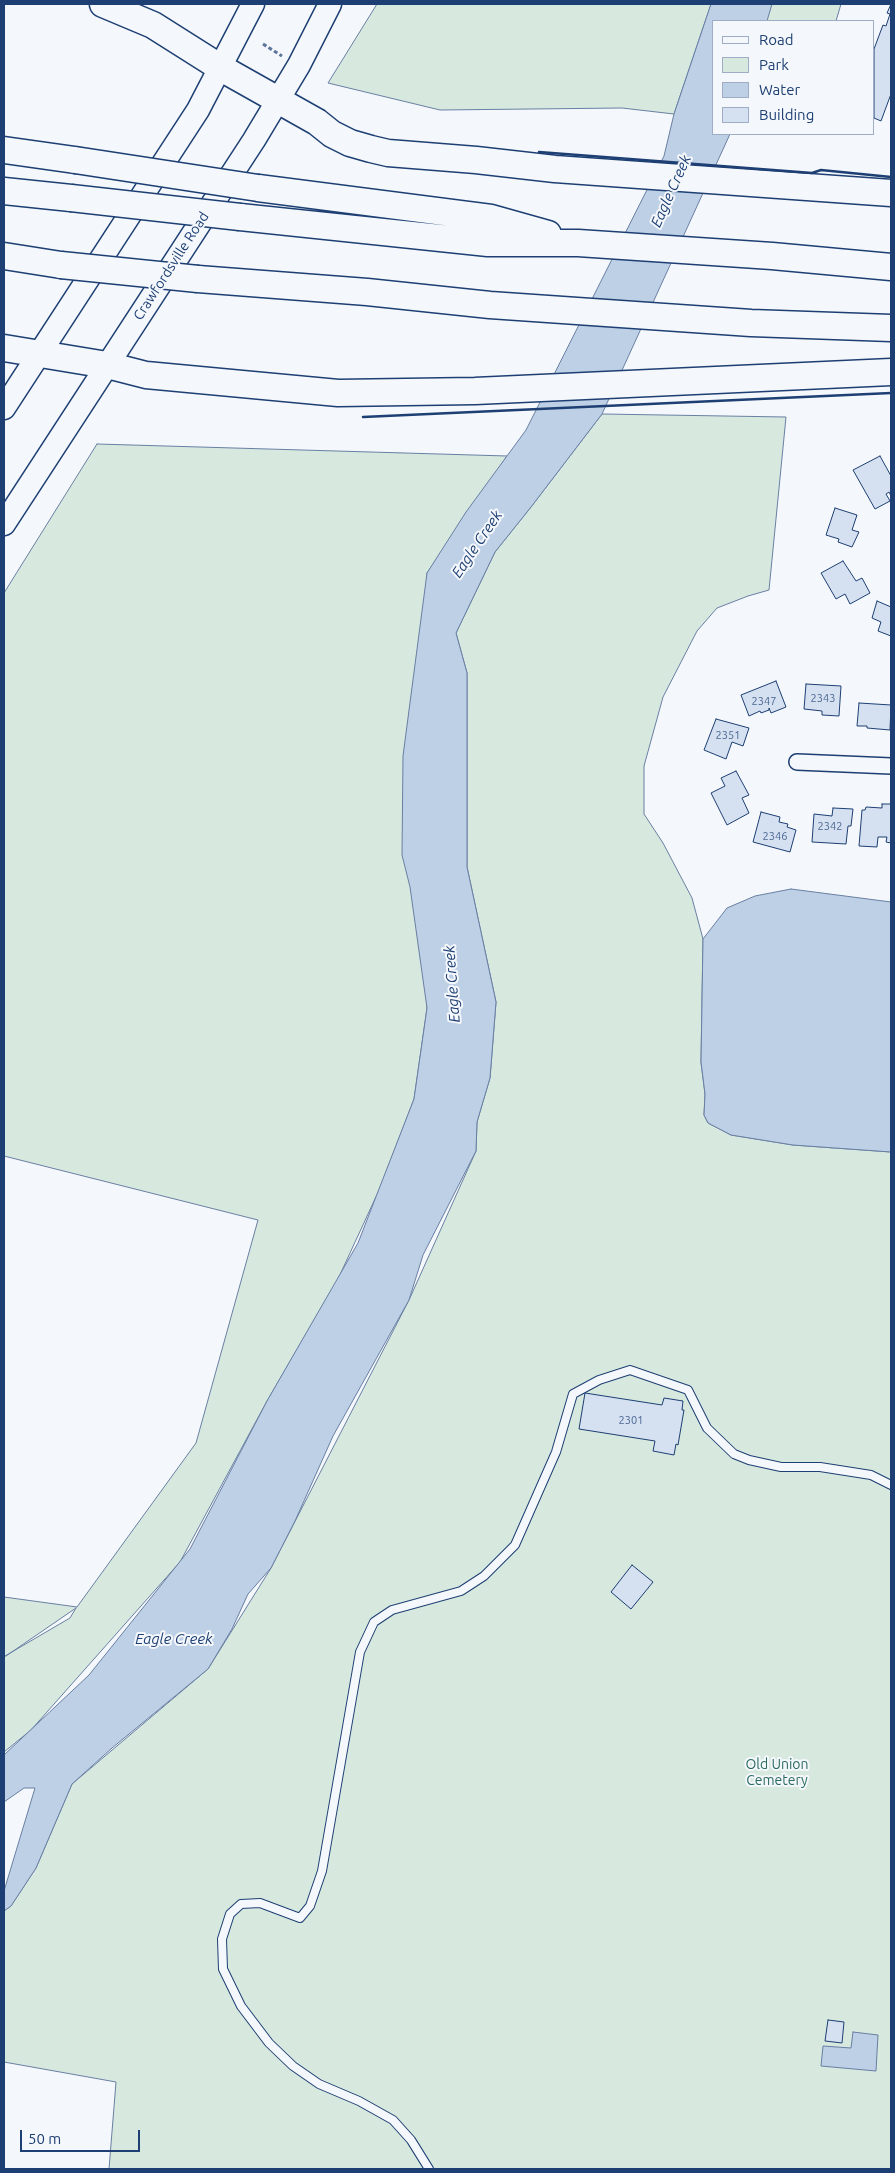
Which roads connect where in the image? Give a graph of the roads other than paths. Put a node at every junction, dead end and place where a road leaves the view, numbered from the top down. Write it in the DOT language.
graph roads {
  1 [pos="103,4"];
  2 [pos="253,4"];
  3 [pos="330,4"];
  4 [pos="221,68"];
  5 [pos="278,101"];
  6 [pos="4,150"];
  7 [pos="4,191"];
  8 [pos="891,193"];
  9 [pos="578,243"];
  10 [pos="4,256"];
  11 [pos="4,265"];
  12 [pos="61,265"];
  13 [pos="891,267"];
  14 [pos="891,328"];
  15 [pos="4,348"];
  16 [pos="40,353"];
  17 [pos="107,365"];
  18 [pos="891,372"];
  19 [pos="4,408"];
  20 [pos="4,524"];
  21 [pos="796,762"];
  22 [pos="891,766"];
  23 [pos="891,1485"];
  24 [pos="429,2169"];
  1 -- 4 [label="highway"];
  2 -- 4 [label="main road"];
  3 -- 5 [label="main road, Crawfordsville Road"];
  4 -- 5 [label="highway"];
  4 -- 16 [label="main road"];
  5 -- 8 [label="highway"];
  5 -- 17 [label="main road, Crawfordsville Road"];
  6 -- 9 [label="highway, bridge"];
  7 -- 9 [label="highway, bridge"];
  9 -- 13 [label="highway"];
  10 -- 12 [label="highway"];
  11 -- 12 [label="highway"];
  12 -- 14 [label="highway, bridge"];
  15 -- 16 [label="highway"];
  16 -- 17 [label="highway"];
  16 -- 19 [label="main road"];
  17 -- 18 [label="highway"];
  17 -- 20 [label="main road, Crawfordsville Road"];
  21 -- 22 [label="street"];
  23 -- 24 [label="lane"];
}
